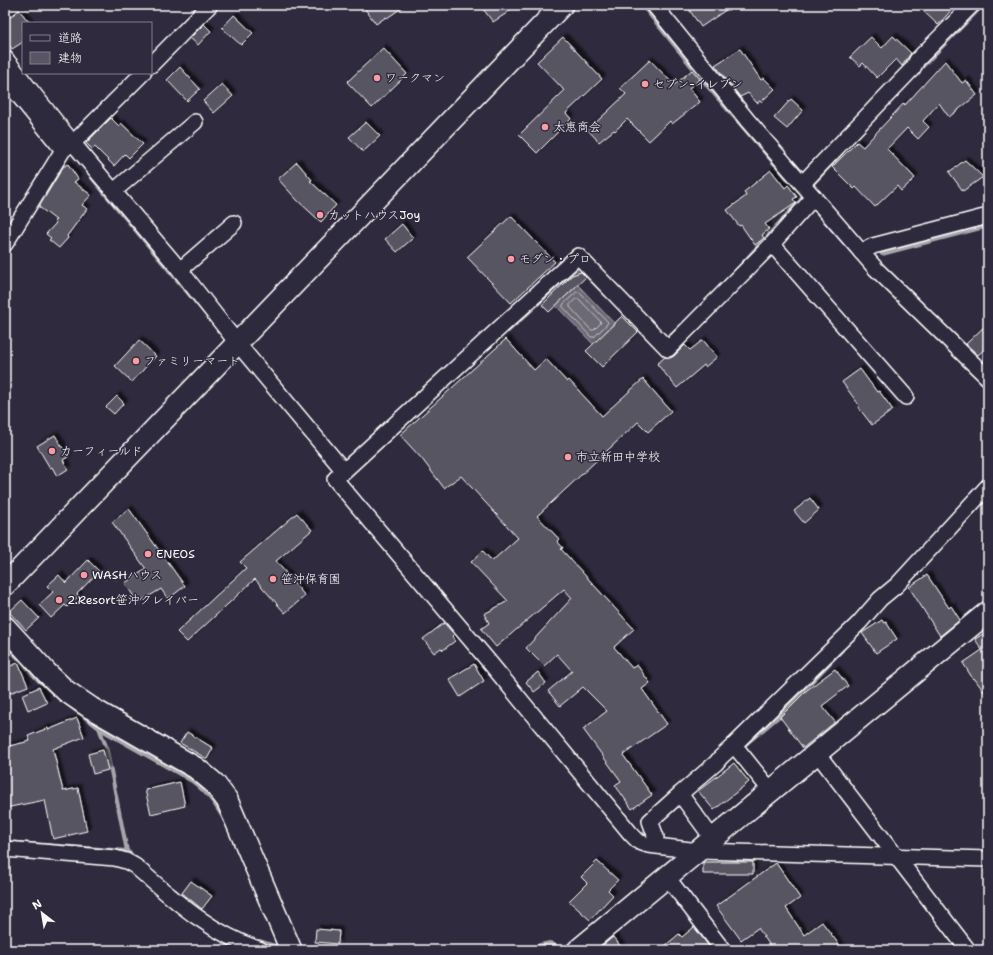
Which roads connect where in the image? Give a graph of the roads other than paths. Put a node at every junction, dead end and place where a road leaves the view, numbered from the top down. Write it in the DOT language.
graph roads {
  1 [pos="210,5"];
  2 [pos="562,5"];
  3 [pos="654,5"];
  4 [pos="972,5"];
  5 [pos="5,58"];
  6 [pos="152,64"];
  7 [pos="142,74"];
  8 [pos="5,79"];
  9 [pos="195,122"];
  10 [pos="67,146"];
  11 [pos="803,183"];
  12 [pos="114,191"];
  13 [pos="814,197"];
  14 [pos="988,216"];
  15 [pos="234,223"];
  16 [pos="5,244"];
  17 [pos="772,244"];
  18 [pos="861,252"];
  19 [pos="180,270"];
  20 [pos="238,344"];
  21 [pos="988,378"];
  22 [pos="906,397"];
  23 [pos="348,467"];
  24 [pos="988,486"];
  25 [pos="5,585"];
  26 [pos="988,612"];
  27 [pos="5,627"];
  28 [pos="734,745"];
  29 [pos="820,757"];
  30 [pos="771,791"];
  31 [pos="683,798"];
  32 [pos="655,841"];
  33 [pos="706,845"];
  34 [pos="5,849"];
  35 [pos="896,855"];
  36 [pos="988,858"];
  37 [pos="667,877"];
  38 [pos="261,950"];
  39 [pos="292,950"];
  40 [pos="578,950"];
  41 [pos="723,950"];
  42 [pos="968,950"];
  1 -- 6 [label="street"];
  2 -- 20 [label="street"];
  3 -- 11 [label="street"];
  4 -- 11 [label="street"];
  5 -- 10 [label="street"];
  7 -- 10 [label="street"];
  8 -- 10 [label="street"];
  9 -- 12 [label="street"];
  10 -- 12 [label="street"];
  10 -- 16 [label="street"];
  11 -- 13 [label="street"];
  12 -- 19 [label="street"];
  13 -- 17 [label="street"];
  13 -- 18 [label="street"];
  14 -- 18 [label="street"];
  15 -- 19 [label="street"];
  17 -- 22 [label="street"];
  17 -- 23 [label="street"];
  18 -- 21 [label="street"];
  19 -- 20 [label="street"];
  20 -- 23 [label="street"];
  20 -- 25 [label="street"];
  23 -- 32 [label="street"];
  24 -- 28 [label="street"];
  26 -- 29 [label="street"];
  27 -- 39 [label="street"];
  28 -- 30 [label="street"];
  28 -- 31 [label="street"];
  29 -- 30 [label="street"];
  29 -- 35 [label="street"];
  30 -- 33 [label="street"];
  31 -- 32 [label="street"];
  31 -- 33 [label="street"];
  32 -- 33 [label="street"];
  33 -- 35 [label="street"];
  33 -- 37 [label="street"];
  34 -- 38 [label="street"];
  35 -- 36 [label="street"];
  35 -- 42 [label="street"];
  37 -- 40 [label="street"];
  37 -- 41 [label="street"];
}
